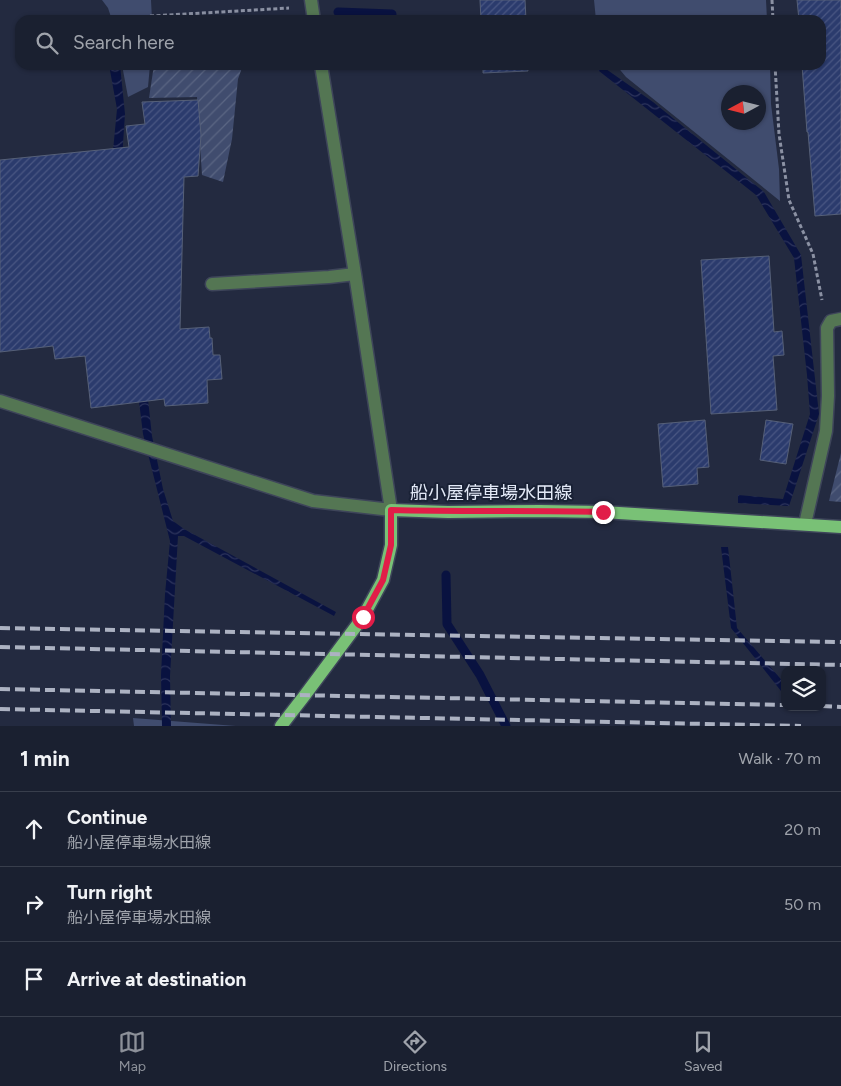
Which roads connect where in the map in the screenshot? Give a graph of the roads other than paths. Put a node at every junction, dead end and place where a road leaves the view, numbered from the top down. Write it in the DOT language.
graph roads {
  1 [pos="322,70"];
  2 [pos="356,274"];
  3 [pos="212,284"];
  4 [pos="841,320"];
  5 [pos="0,401"];
  6 [pos="391,510"];
  7 [pos="805,524"];
  8 [pos="841,527"];
  9 [pos="281,726"];
  1 -- 2 [label="street"];
  2 -- 3 [label="street"];
  2 -- 6 [label="street"];
  4 -- 7 [label="street"];
  5 -- 6 [label="street"];
  6 -- 7 [label="main road, 船小屋停車場水田線"];
  6 -- 9 [label="main road, 船小屋停車場水田線"];
  7 -- 8 [label="main road, 船小屋停車場水田線"];
}
